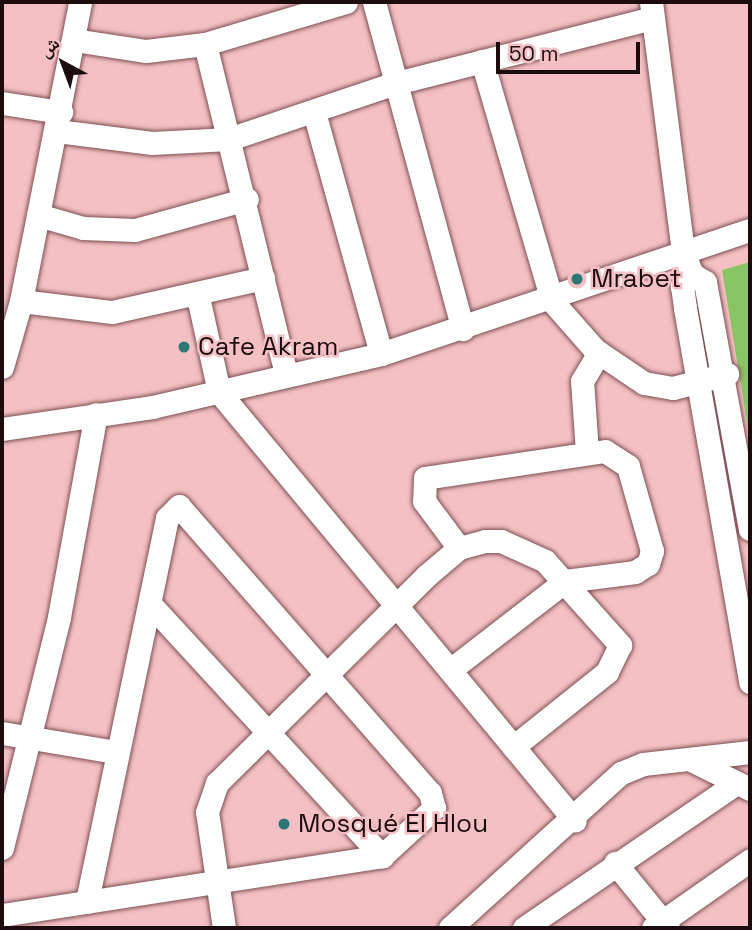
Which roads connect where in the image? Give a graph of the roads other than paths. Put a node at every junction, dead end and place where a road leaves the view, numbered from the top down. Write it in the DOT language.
graph roads {
  1 [pos="80,2"];
  2 [pos="346,2"];
  3 [pos="374,2"];
  4 [pos="652,10"];
  5 [pos="74,40"];
  6 [pos="205,44"];
  7 [pos="482,61"];
  8 [pos="392,85"];
  9 [pos="2,103"];
  10 [pos="314,112"];
  11 [pos="59,122"];
  12 [pos="229,139"];
  13 [pos="247,199"];
  14 [pos="38,215"];
  15 [pos="750,230"];
  16 [pos="683,251"];
  17 [pos="692,274"];
  18 [pos="263,278"];
  19 [pos="198,297"];
  20 [pos="21,301"];
  21 [pos="552,301"];
  22 [pos="463,329"];
  23 [pos="598,353"];
  24 [pos="381,354"];
  25 [pos="2,367"];
  26 [pos="727,374"];
  27 [pos="286,375"];
  28 [pos="700,380"];
  29 [pos="219,393"];
  30 [pos="96,414"];
  31 [pos="2,429"];
  32 [pos="587,452"];
  33 [pos="750,529"];
  34 [pos="459,548"];
  35 [pos="565,581"];
  36 [pos="149,604"];
  37 [pos="393,608"];
  38 [pos="450,670"];
  39 [pos="328,673"];
  40 [pos="750,682"];
  41 [pos="267,729"];
  42 [pos="2,733"];
  43 [pos="29,737"];
  44 [pos="513,747"];
  45 [pos="116,752"];
  46 [pos="750,752"];
  47 [pos="691,760"];
  48 [pos="742,787"];
  49 [pos="575,821"];
  50 [pos="2,848"];
  51 [pos="382,856"];
  52 [pos="750,860"];
  53 [pos="615,863"];
  54 [pos="217,882"];
  55 [pos="87,902"];
  56 [pos="2,915"];
  57 [pos="661,926"];
  58 [pos="224,928"];
  59 [pos="450,928"];
  60 [pos="524,928"];
  1 -- 5 [label="street"];
  2 -- 6 [label="street"];
  3 -- 8 [label="street"];
  4 -- 7 [label="street"];
  4 -- 16 [label="street"];
  5 -- 6 [label="street"];
  5 -- 11 [label="street"];
  6 -- 12 [label="street"];
  7 -- 8 [label="street"];
  7 -- 21 [label="street"];
  8 -- 10 [label="street"];
  8 -- 22 [label="street"];
  9 -- 11 [label="street"];
  10 -- 12 [label="street"];
  10 -- 24 [label="street"];
  11 -- 12 [label="street"];
  11 -- 14 [label="street"];
  12 -- 13 [label="street"];
  13 -- 14 [label="street"];
  13 -- 18 [label="street"];
  14 -- 20 [label="street"];
  15 -- 16 [label="street"];
  16 -- 17 [label="street"];
  16 -- 21 [label="street"];
  17 -- 26 [label="street"];
  17 -- 28 [label="street"];
  18 -- 19 [label="street"];
  18 -- 27 [label="street"];
  19 -- 20 [label="street"];
  19 -- 29 [label="street"];
  20 -- 25 [label="street"];
  21 -- 22 [label="street"];
  21 -- 23 [label="street"];
  22 -- 24 [label="street"];
  23 -- 28 [label="street"];
  23 -- 32 [label="street"];
  24 -- 27 [label="street"];
  26 -- 28 [label="street"];
  26 -- 33 [label="street"];
  27 -- 29 [label="street"];
  28 -- 40 [label="street"];
  29 -- 30 [label="street"];
  29 -- 37 [label="street"];
  30 -- 31 [label="street"];
  30 -- 43 [label="street"];
  32 -- 34 [label="street"];
  32 -- 35 [label="street"];
  34 -- 35 [label="street"];
  34 -- 37 [label="street"];
  35 -- 38 [label="street"];
  35 -- 44 [label="street"];
  36 -- 39 [label="street"];
  36 -- 41 [label="street"];
  36 -- 45 [label="street"];
  37 -- 38 [label="street"];
  37 -- 39 [label="street"];
  38 -- 44 [label="street"];
  39 -- 41 [label="street"];
  39 -- 51 [label="street"];
  41 -- 51 [label="street"];
  41 -- 54 [label="street"];
  42 -- 43 [label="street"];
  43 -- 45 [label="street"];
  43 -- 50 [label="street"];
  44 -- 49 [label="street"];
  45 -- 55 [label="street"];
  46 -- 47 [label="street"];
  47 -- 48 [label="street"];
  47 -- 49 [label="street"];
  48 -- 53 [label="street"];
  49 -- 59 [label="street"];
  51 -- 54 [label="street"];
  52 -- 57 [label="street"];
  53 -- 57 [label="street"];
  53 -- 60 [label="street"];
  54 -- 55 [label="street"];
  54 -- 58 [label="street"];
  55 -- 56 [label="street"];
}
